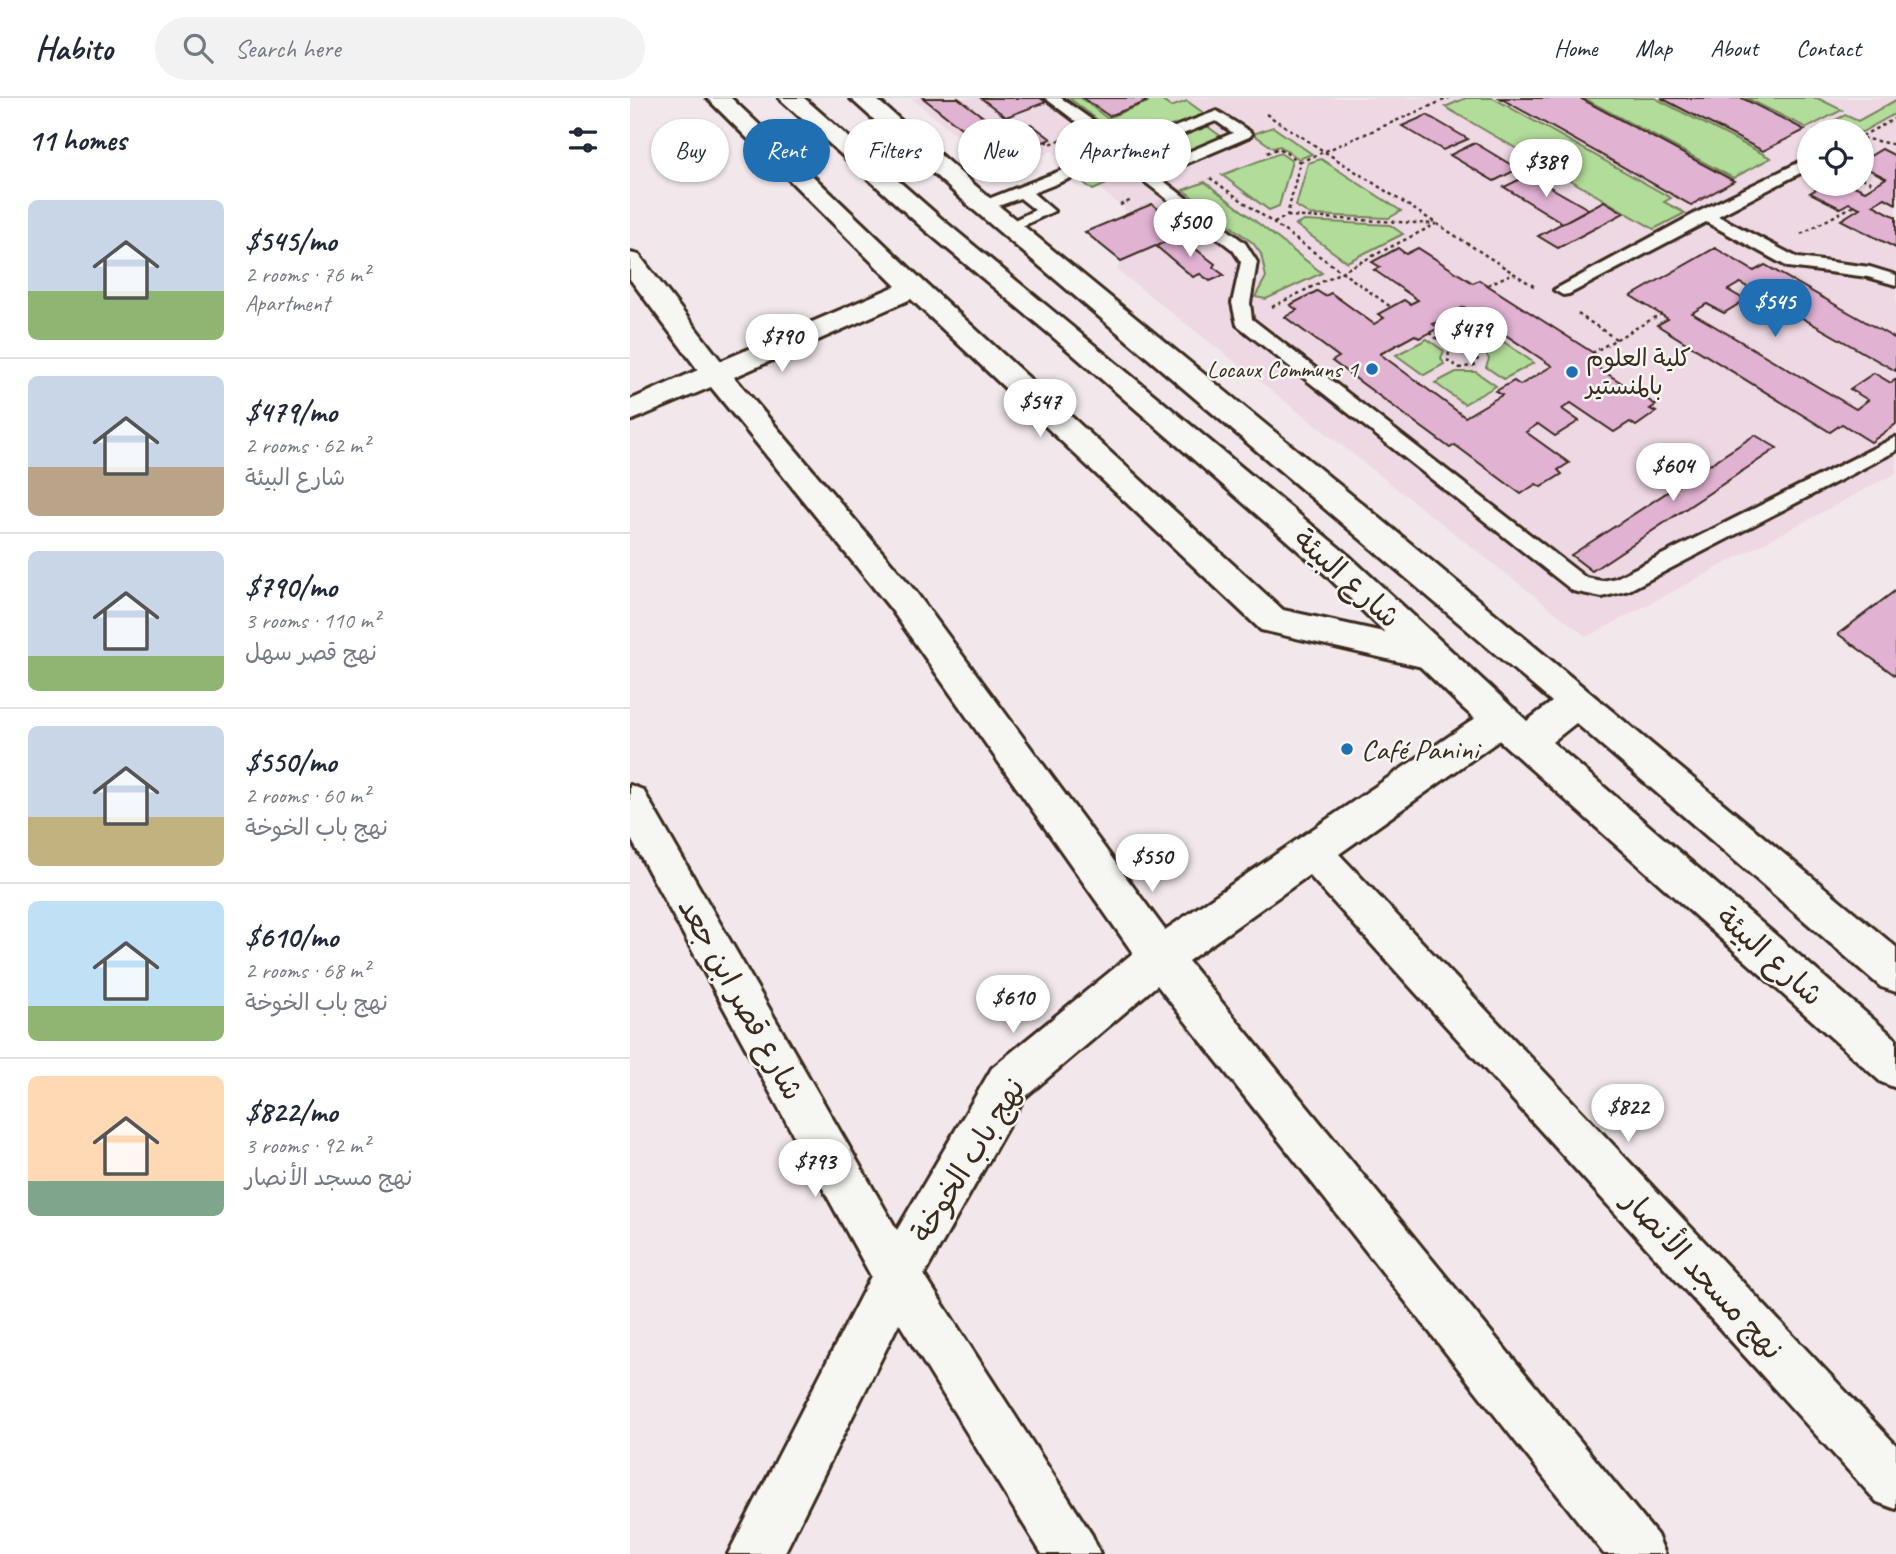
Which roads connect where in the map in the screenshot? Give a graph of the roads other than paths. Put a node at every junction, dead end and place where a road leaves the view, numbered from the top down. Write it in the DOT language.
graph roads {
  1 [pos="718,98"];
  2 [pos="790,98"];
  3 [pos="862,98"];
  4 [pos="1052,98"];
  5 [pos="1081,119"];
  6 [pos="1191,125"];
  7 [pos="1191,157"];
  8 [pos="1797,168"];
  9 [pos="1055,178"];
  10 [pos="1155,182"];
  11 [pos="1021,191"];
  12 [pos="984,206"];
  13 [pos="1704,215"];
  14 [pos="934,225"];
  15 [pos="1010,226"];
  16 [pos="960,247"];
  17 [pos="630,261"];
  18 [pos="1896,280"];
  19 [pos="914,288"];
  20 [pos="1563,290"];
  21 [pos="718,375"];
  22 [pos="630,411"];
  23 [pos="1896,443"];
  24 [pos="1431,655"];
  25 [pos="1522,659"];
  26 [pos="1577,702"];
  27 [pos="1502,719"];
  28 [pos="630,801"];
  29 [pos="1311,851"];
  30 [pos="1160,957"];
  31 [pos="1896,974"];
  32 [pos="1896,1067"];
  33 [pos="897,1276"];
  34 [pos="1896,1483"];
  35 [pos="755,1554"];
  36 [pos="1073,1554"];
  37 [pos="1638,1554"];
  1 -- 19 [label="street"];
  2 -- 14 [label="street, شارع البيئة"];
  3 -- 12 [label="street, شارع البيئة"];
  4 -- 5 [label="lane"];
  6 -- 7 [label="lane"];
  8 -- 13 [label="lane"];
  9 -- 11 [label="lane"];
  10 -- 23 [label="lane"];
  11 -- 12 [label="lane"];
  11 -- 15 [label="lane"];
  12 -- 14 [label="street"];
  12 -- 15 [label="street, شارع البيئة"];
  13 -- 18 [label="lane"];
  13 -- 20 [label="lane"];
  14 -- 16 [label="street, شارع البيئة"];
  15 -- 16 [label="street"];
  15 -- 25 [label="street, شارع البيئة"];
  16 -- 24 [label="street, شارع البيئة"];
  17 -- 21 [label="street"];
  19 -- 21 [label="street"];
  19 -- 24 [label="street"];
  21 -- 22 [label="street"];
  21 -- 30 [label="street"];
  24 -- 27 [label="street, شارع البيئة"];
  25 -- 26 [label="street, شارع البيئة"];
  25 -- 27 [label="street"];
  26 -- 27 [label="street"];
  26 -- 31 [label="street, شارع البيئة"];
  27 -- 29 [label="street, نهج باب الخوخة"];
  27 -- 32 [label="street, شارع البيئة"];
  28 -- 33 [label="street, شارع قصر ابن جعد"];
  29 -- 30 [label="street, نهج باب الخوخة"];
  29 -- 34 [label="street, نهج مسجد الأنصار"];
  30 -- 33 [label="street, نهج باب الخوخة"];
  30 -- 37 [label="street"];
  33 -- 35 [label="street, نهج باب الخوخة"];
  33 -- 36 [label="street, شارع قصر ابن جعد"];
}
